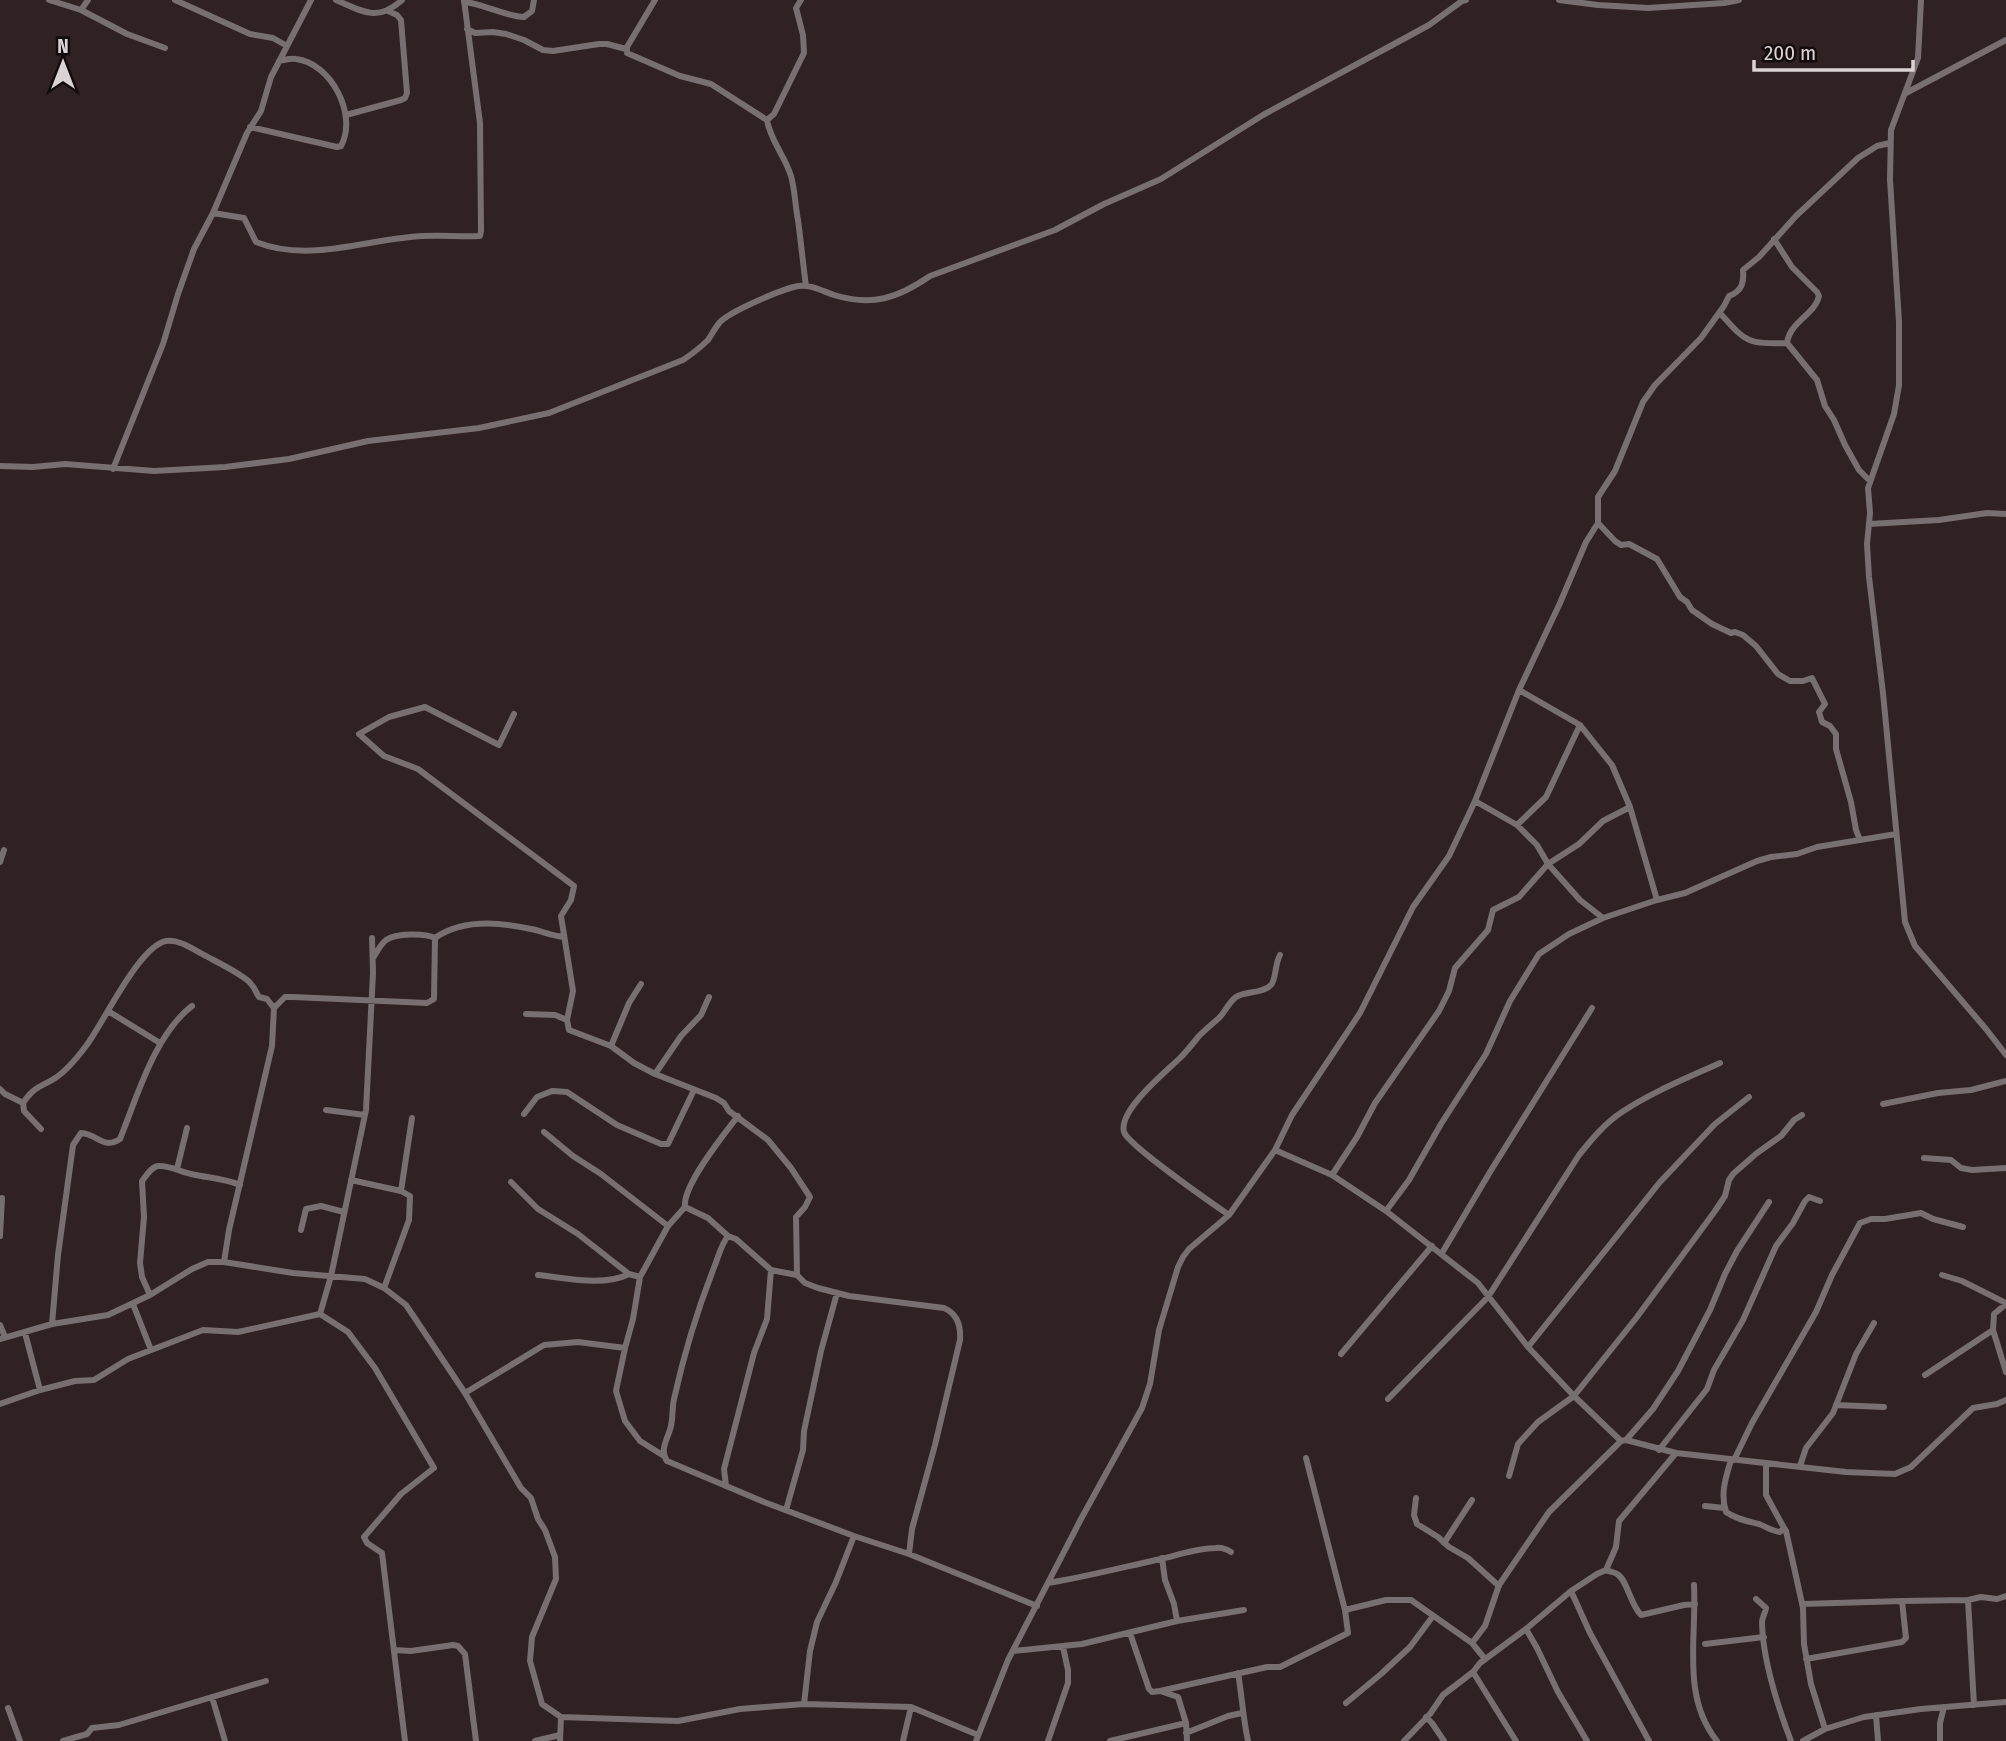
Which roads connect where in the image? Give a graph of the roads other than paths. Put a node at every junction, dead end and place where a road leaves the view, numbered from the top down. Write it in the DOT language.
graph roads {
  1 [pos="49,0"];
  2 [pos="88,0"];
  3 [pos="175,0"];
  4 [pos="311,0"];
  5 [pos="337,0"];
  6 [pos="402,0"];
  7 [pos="534,0"];
  8 [pos="654,0"];
  9 [pos="800,0"];
  10 [pos="1463,0"];
  11 [pos="1559,0"];
  12 [pos="1739,0"];
  13 [pos="1921,0"];
  14 [pos="464,1"];
  15 [pos="81,10"];
  16 [pos="387,11"];
  17 [pos="467,29"];
  18 [pos="2006,40"];
  19 [pos="287,46"];
  20 [pos="165,48"];
  21 [pos="626,49"];
  22 [pos="279,61"];
  23 [pos="1904,94"];
  24 [pos="346,115"];
  25 [pos="767,120"];
  26 [pos="250,127"];
  27 [pos="1890,143"];
  28 [pos="213,213"];
  29 [pos="1774,239"];
  30 [pos="806,286"];
  31 [pos="1720,313"];
  32 [pos="1787,343"];
  33 [pos="0,466"];
  34 [pos="113,469"];
  35 [pos="1870,481"];
  36 [pos="2006,514"];
  37 [pos="1598,523"];
  38 [pos="1869,524"];
  39 [pos="1519,690"];
  40 [pos="514,714"];
  41 [pos="1580,725"];
  42 [pos="1475,801"];
  43 [pos="1630,807"];
  44 [pos="1517,825"];
  45 [pos="1896,834"];
  46 [pos="1860,840"];
  47 [pos="4,850"];
  48 [pos="0,862"];
  49 [pos="1548,864"];
  50 [pos="1657,900"];
  51 [pos="1603,918"];
  52 [pos="372,937"];
  53 [pos="564,937"];
  54 [pos="435,938"];
  55 [pos="1280,954"];
  56 [pos="373,958"];
  57 [pos="641,984"];
  58 [pos="709,997"];
  59 [pos="372,999"];
  60 [pos="192,1006"];
  61 [pos="274,1008"];
  62 [pos="1592,1008"];
  63 [pos="108,1011"];
  64 [pos="526,1014"];
  65 [pos="567,1020"];
  66 [pos="160,1043"];
  67 [pos="611,1046"];
  68 [pos="2006,1055"];
  69 [pos="1720,1063"];
  70 [pos="655,1074"];
  71 [pos="2006,1082"];
  72 [pos="0,1088"];
  73 [pos="694,1090"];
  74 [pos="1749,1097"];
  75 [pos="23,1103"];
  76 [pos="1883,1104"];
  77 [pos="327,1110"];
  78 [pos="524,1114"];
  79 [pos="365,1115"];
  80 [pos="1801,1115"];
  81 [pos="738,1116"];
  82 [pos="412,1118"];
  83 [pos="187,1128"];
  84 [pos="41,1129"];
  85 [pos="544,1132"];
  86 [pos="1275,1150"];
  87 [pos="1924,1158"];
  88 [pos="2006,1168"];
  89 [pos="177,1169"];
  90 [pos="1332,1175"];
  91 [pos="351,1180"];
  92 [pos="512,1182"];
  93 [pos="240,1185"];
  94 [pos="401,1191"];
  95 [pos="2,1198"];
  96 [pos="1821,1201"];
  97 [pos="1769,1202"];
  98 [pos="685,1207"];
  99 [pos="1386,1211"];
  100 [pos="344,1212"];
  101 [pos="1229,1215"];
  102 [pos="668,1226"];
  103 [pos="1963,1227"];
  104 [pos="301,1230"];
  105 [pos="0,1236"];
  106 [pos="728,1236"];
  107 [pos="1432,1247"];
  108 [pos="1442,1254"];
  109 [pos="224,1262"];
  110 [pos="771,1270"];
  111 [pos="629,1274"];
  112 [pos="538,1275"];
  113 [pos="797,1275"];
  114 [pos="1942,1275"];
  115 [pos="331,1276"];
  116 [pos="640,1277"];
  117 [pos="384,1288"];
  118 [pos="837,1293"];
  119 [pos="150,1296"];
  120 [pos="1488,1297"];
  121 [pos="2006,1303"];
  122 [pos="133,1304"];
  123 [pos="320,1314"];
  124 [pos="1874,1323"];
  125 [pos="52,1324"];
  126 [pos="0,1325"];
  127 [pos="1993,1330"];
  128 [pos="25,1333"];
  129 [pos="2,1338"];
  130 [pos="1528,1347"];
  131 [pos="625,1348"];
  132 [pos="151,1350"];
  133 [pos="1341,1354"];
  134 [pos="2006,1372"];
  135 [pos="1925,1375"];
  136 [pos="40,1390"];
  137 [pos="466,1393"];
  138 [pos="1574,1396"];
  139 [pos="1388,1399"];
  140 [pos="2006,1400"];
  141 [pos="0,1404"];
  142 [pos="1836,1405"];
  143 [pos="1884,1407"];
  144 [pos="1623,1440"];
  145 [pos="1660,1450"];
  146 [pos="1676,1454"];
  147 [pos="664,1456"];
  148 [pos="1306,1458"];
  149 [pos="1733,1460"];
  150 [pos="1766,1463"];
  151 [pos="1800,1466"];
  152 [pos="1509,1476"];
  153 [pos="726,1486"];
  154 [pos="1416,1498"];
  155 [pos="1472,1500"];
  156 [pos="1705,1506"];
  157 [pos="1724,1508"];
  158 [pos="786,1510"];
  159 [pos="1784,1528"];
  160 [pos="854,1536"];
  161 [pos="1444,1543"];
  162 [pos="1231,1552"];
  163 [pos="909,1554"];
  164 [pos="1162,1558"];
  165 [pos="1606,1570"];
  166 [pos="1048,1583"];
  167 [pos="1499,1586"];
  168 [pos="1694,1586"];
  169 [pos="1571,1591"];
  170 [pos="2006,1596"];
  171 [pos="1756,1599"];
  172 [pos="1968,1600"];
  173 [pos="1902,1601"];
  174 [pos="1695,1604"];
  175 [pos="1802,1604"];
  176 [pos="1037,1606"];
  177 [pos="1244,1610"];
  178 [pos="1345,1610"];
  179 [pos="1433,1616"];
  180 [pos="1177,1621"];
  181 [pos="1526,1629"];
  182 [pos="1130,1633"];
  183 [pos="1764,1637"];
  184 [pos="1472,1643"];
  185 [pos="1705,1644"];
  186 [pos="1063,1647"];
  187 [pos="394,1650"];
  188 [pos="1013,1651"];
  189 [pos="1485,1659"];
  190 [pos="1806,1659"];
  191 [pos="1473,1672"];
  192 [pos="1238,1673"];
  193 [pos="266,1681"];
  194 [pos="1160,1691"];
  195 [pos="212,1697"];
  196 [pos="2006,1702"];
  197 [pos="1346,1703"];
  198 [pos="804,1704"];
  199 [pos="1974,1704"];
  200 [pos="911,1707"];
  201 [pos="1944,1707"];
  202 [pos="8,1708"];
  203 [pos="1242,1713"];
  204 [pos="1876,1715"];
  205 [pos="561,1717"];
  206 [pos="1426,1717"];
  207 [pos="1185,1723"];
  208 [pos="1825,1729"];
  209 [pos="88,1737"];
  210 [pos="1187,1737"];
  211 [pos="560,1738"];
  212 [pos="977,1738"];
  213 [pos="1806,1740"];
  214 [pos="20,1741"];
  215 [pos="63,1741"];
  216 [pos="225,1741"];
  217 [pos="405,1741"];
  218 [pos="476,1741"];
  219 [pos="535,1741"];
  220 [pos="903,1741"];
  221 [pos="1048,1741"];
  222 [pos="1110,1741"];
  223 [pos="1248,1741"];
  224 [pos="1404,1741"];
  225 [pos="1444,1741"];
  226 [pos="1516,1741"];
  227 [pos="1587,1741"];
  228 [pos="1649,1741"];
  229 [pos="1717,1741"];
  230 [pos="1791,1741"];
  231 [pos="1878,1741"];
  232 [pos="1940,1741"];
  1 -- 15 [label="street"];
  2 -- 15 [label="street"];
  3 -- 19 [label="street"];
  4 -- 19 [label="street"];
  5 -- 16 [label="street"];
  6 -- 16 [label="street"];
  7 -- 14 [label="street"];
  8 -- 21 [label="street"];
  9 -- 25 [label="street"];
  10 -- 30 [label="street"];
  11 -- 12 [label="street"];
  13 -- 23 [label="street"];
  14 -- 17 [label="street"];
  15 -- 20 [label="street"];
  16 -- 24 [label="street"];
  17 -- 21 [label="street"];
  17 -- 28 [label="street"];
  18 -- 23 [label="street"];
  19 -- 22 [label="street"];
  21 -- 25 [label="street"];
  22 -- 24 [label="street"];
  22 -- 26 [label="street"];
  23 -- 27 [label="street"];
  24 -- 26 [label="street"];
  25 -- 30 [label="street"];
  26 -- 28 [label="street"];
  27 -- 29 [label="street"];
  27 -- 35 [label="street"];
  28 -- 34 [label="street"];
  29 -- 31 [label="street"];
  29 -- 32 [label="street"];
  30 -- 34 [label="street"];
  31 -- 32 [label="street"];
  31 -- 37 [label="street"];
  32 -- 35 [label="street"];
  33 -- 34 [label="street"];
  35 -- 38 [label="street"];
  36 -- 38 [label="street"];
  37 -- 39 [label="street"];
  37 -- 46 [label="street"];
  38 -- 45 [label="street"];
  39 -- 41 [label="street"];
  39 -- 42 [label="street"];
  40 -- 53 [label="street"];
  41 -- 43 [label="street"];
  41 -- 44 [label="street"];
  42 -- 44 [label="street"];
  42 -- 86 [label="street"];
  43 -- 49 [label="street"];
  43 -- 50 [label="street"];
  44 -- 49 [label="street"];
  45 -- 46 [label="street"];
  45 -- 68 [label="street"];
  46 -- 50 [label="street"];
  47 -- 48 [label="street"];
  49 -- 51 [label="street"];
  49 -- 90 [label="street"];
  50 -- 51 [label="street"];
  51 -- 99 [label="street"];
  52 -- 56 [label="street"];
  53 -- 54 [label="street"];
  53 -- 65 [label="street"];
  54 -- 56 [label="street"];
  54 -- 59 [label="street"];
  55 -- 101 [label="street"];
  56 -- 59 [label="street"];
  57 -- 67 [label="street"];
  58 -- 70 [label="street"];
  59 -- 61 [label="street"];
  59 -- 79 [label="street"];
  60 -- 66 [label="street"];
  61 -- 63 [label="street"];
  61 -- 93 [label="street"];
  62 -- 108 [label="street"];
  63 -- 66 [label="street"];
  63 -- 75 [label="street"];
  64 -- 65 [label="street"];
  65 -- 67 [label="street"];
  66 -- 125 [label="street"];
  67 -- 70 [label="street"];
  69 -- 120 [label="street"];
  70 -- 73 [label="street"];
  71 -- 76 [label="street"];
  72 -- 75 [label="street"];
  73 -- 78 [label="street"];
  73 -- 81 [label="street"];
  74 -- 130 [label="street"];
  75 -- 84 [label="street"];
  77 -- 79 [label="street"];
  79 -- 91 [label="street"];
  80 -- 138 [label="street"];
  81 -- 98 [label="street"];
  81 -- 113 [label="street"];
  82 -- 94 [label="street"];
  83 -- 89 [label="street"];
  85 -- 102 [label="street"];
  86 -- 90 [label="street"];
  86 -- 101 [label="street"];
  87 -- 88 [label="street"];
  89 -- 93 [label="street"];
  89 -- 119 [label="street"];
  90 -- 99 [label="street"];
  91 -- 94 [label="street"];
  91 -- 100 [label="street"];
  92 -- 111 [label="street"];
  93 -- 109 [label="street"];
  94 -- 117 [label="street"];
  95 -- 105 [label="street"];
  96 -- 145 [label="street"];
  97 -- 144 [label="street"];
  98 -- 102 [label="street"];
  98 -- 106 [label="street"];
  99 -- 107 [label="street"];
  100 -- 104 [label="street"];
  100 -- 115 [label="street"];
  101 -- 166 [label="street"];
  102 -- 116 [label="street"];
  103 -- 149 [label="street"];
  106 -- 110 [label="street"];
  106 -- 147 [label="street"];
  107 -- 108 [label="street"];
  107 -- 133 [label="street"];
  108 -- 120 [label="street"];
  109 -- 115 [label="street"];
  109 -- 119 [label="street"];
  110 -- 113 [label="street"];
  110 -- 153 [label="street"];
  111 -- 112 [label="street"];
  111 -- 116 [label="street"];
  113 -- 118 [label="street"];
  114 -- 121 [label="street"];
  115 -- 117 [label="street"];
  115 -- 123 [label="street"];
  116 -- 131 [label="street"];
  117 -- 137 [label="street"];
  118 -- 158 [label="street"];
  118 -- 163 [label="street"];
  119 -- 122 [label="street"];
  120 -- 130 [label="street"];
  120 -- 139 [label="street"];
  121 -- 127 [label="street"];
  122 -- 125 [label="street"];
  122 -- 132 [label="street"];
  123 -- 132 [label="street"];
  123 -- 187 [label="street"];
  124 -- 142 [label="street"];
  125 -- 128 [label="street"];
  126 -- 129 [label="street"];
  127 -- 134 [label="street"];
  127 -- 135 [label="street"];
  128 -- 129 [label="street"];
  128 -- 136 [label="street"];
  130 -- 138 [label="street"];
  131 -- 137 [label="street"];
  131 -- 147 [label="street"];
  132 -- 136 [label="street"];
  136 -- 141 [label="street"];
  137 -- 205 [label="street"];
  138 -- 144 [label="street"];
  138 -- 152 [label="street"];
  140 -- 151 [label="street"];
  142 -- 143 [label="street"];
  142 -- 151 [label="street"];
  144 -- 145 [label="street"];
  144 -- 167 [label="street"];
  145 -- 146 [label="street"];
  146 -- 149 [label="street"];
  146 -- 165 [label="street"];
  147 -- 153 [label="street"];
  148 -- 178 [label="street"];
  149 -- 150 [label="street"];
  149 -- 157 [label="street"];
  150 -- 151 [label="street"];
  150 -- 159 [label="street"];
  153 -- 158 [label="street"];
  154 -- 161 [label="street"];
  155 -- 161 [label="street"];
  156 -- 157 [label="street"];
  157 -- 159 [label="street"];
  158 -- 160 [label="street"];
  159 -- 175 [label="street"];
  160 -- 163 [label="street"];
  160 -- 198 [label="street"];
  161 -- 167 [label="street"];
  162 -- 164 [label="street"];
  163 -- 176 [label="street"];
  164 -- 166 [label="street"];
  164 -- 180 [label="street"];
  165 -- 169 [label="street"];
  165 -- 174 [label="street"];
  166 -- 176 [label="street"];
  167 -- 184 [label="street"];
  168 -- 174 [label="street"];
  169 -- 181 [label="street"];
  169 -- 228 [label="street"];
  170 -- 172 [label="street"];
  171 -- 183 [label="street"];
  172 -- 173 [label="street"];
  172 -- 199 [label="street"];
  173 -- 175 [label="street"];
  173 -- 190 [label="street"];
  174 -- 229 [label="street"];
  175 -- 190 [label="street"];
  176 -- 188 [label="street"];
  177 -- 180 [label="street"];
  178 -- 179 [label="street"];
  178 -- 192 [label="street"];
  179 -- 184 [label="street"];
  179 -- 197 [label="street"];
  180 -- 182 [label="street"];
  181 -- 189 [label="street"];
  181 -- 227 [label="street"];
  182 -- 186 [label="street"];
  182 -- 194 [label="street"];
  183 -- 185 [label="street"];
  183 -- 230 [label="street"];
  184 -- 189 [label="street"];
  186 -- 188 [label="street"];
  186 -- 221 [label="street"];
  187 -- 217 [label="street"];
  187 -- 218 [label="street"];
  188 -- 212 [label="street"];
  189 -- 191 [label="street"];
  190 -- 208 [label="street"];
  191 -- 206 [label="street"];
  191 -- 226 [label="street"];
  192 -- 194 [label="street"];
  192 -- 203 [label="street"];
  193 -- 195 [label="street"];
  194 -- 207 [label="street"];
  195 -- 209 [label="street"];
  195 -- 216 [label="street"];
  196 -- 199 [label="street"];
  198 -- 200 [label="street"];
  198 -- 205 [label="street"];
  199 -- 201 [label="street"];
  200 -- 212 [label="street"];
  200 -- 220 [label="street"];
  201 -- 204 [label="street"];
  201 -- 232 [label="street"];
  202 -- 214 [label="street"];
  203 -- 210 [label="street"];
  203 -- 223 [label="street"];
  204 -- 208 [label="street"];
  204 -- 231 [label="street"];
  205 -- 211 [label="street"];
  206 -- 224 [label="street"];
  206 -- 225 [label="street"];
  207 -- 210 [label="street"];
  207 -- 222 [label="street"];
  208 -- 213 [label="street"];
  209 -- 215 [label="street"];
  211 -- 219 [label="street"];
}
